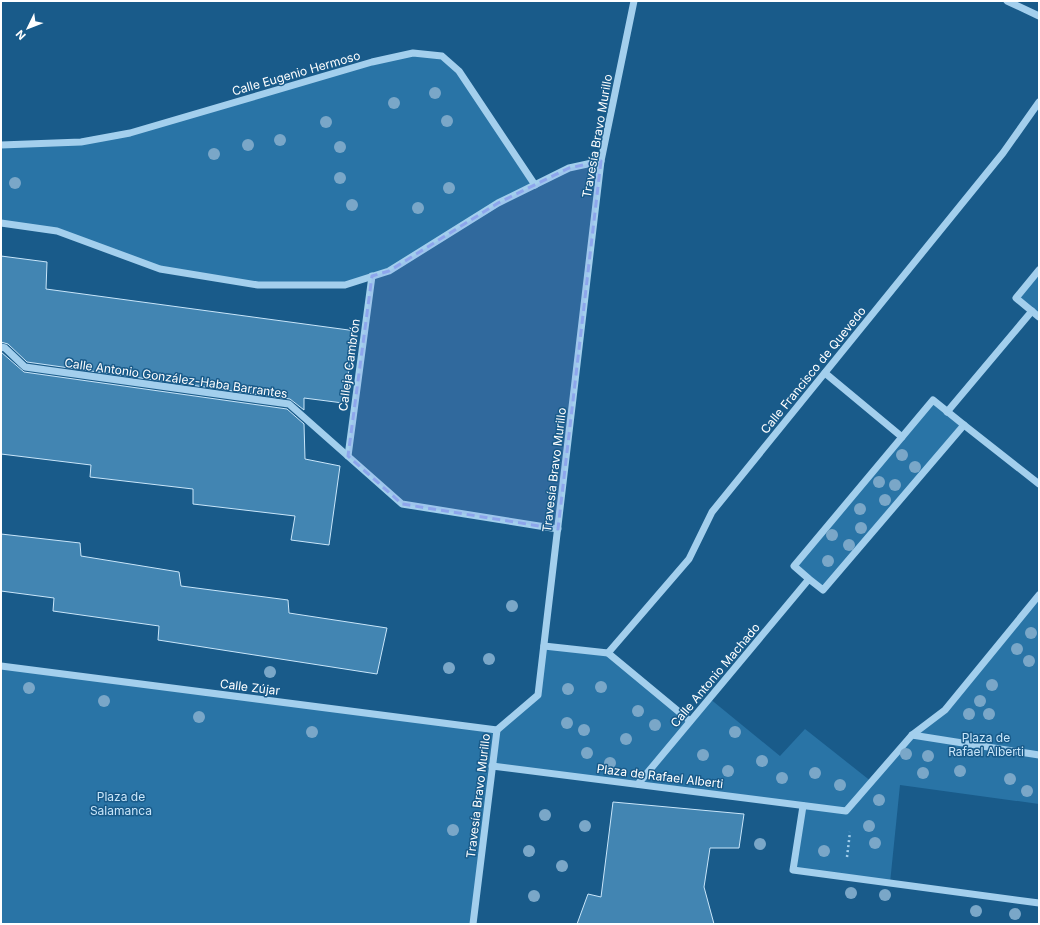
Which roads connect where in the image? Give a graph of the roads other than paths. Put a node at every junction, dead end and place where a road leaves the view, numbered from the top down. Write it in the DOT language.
graph roads {
  1 [pos="634,1"];
  2 [pos="1007,1"];
  3 [pos="1039,16"];
  4 [pos="1039,102"];
  5 [pos="1,145"];
  6 [pos="602,161"];
  7 [pos="535,185"];
  8 [pos="1,223"];
  9 [pos="1039,270"];
  10 [pos="372,276"];
  11 [pos="1032,311"];
  12 [pos="1039,317"];
  13 [pos="1,348"];
  14 [pos="825,372"];
  15 [pos="947,412"];
  16 [pos="964,426"];
  17 [pos="902,437"];
  18 [pos="348,456"];
  19 [pos="1039,484"];
  20 [pos="558,529"];
  21 [pos="809,579"];
  22 [pos="1039,595"];
  23 [pos="544,646"];
  24 [pos="608,653"];
  25 [pos="1,666"];
  26 [pos="690,721"];
  27 [pos="496,730"];
  28 [pos="912,735"];
  29 [pos="1039,755"];
  30 [pos="492,766"];
  31 [pos="638,784"];
  32 [pos="803,806"];
  33 [pos="1039,902"];
  34 [pos="473,924"];
  1 -- 6 [label="street, Travesía Bravo Murillo"];
  2 -- 3 [label="street"];
  4 -- 14 [label="street, Calle Francisco de Quevedo"];
  5 -- 7 [label="street, Calle Eugenio Hermoso"];
  6 -- 7 [label="street"];
  6 -- 20 [label="street, Travesía Bravo Murillo"];
  7 -- 10 [label="street"];
  8 -- 10 [label="street"];
  9 -- 11 [label="street"];
  10 -- 18 [label="street, Calleja Cambrón"];
  11 -- 12 [label="street"];
  11 -- 15 [label="street"];
  13 -- 18 [label="street, Calle Antonio González-Haba Barrantes"];
  14 -- 17 [label="street"];
  14 -- 24 [label="street, Calle Francisco de Quevedo"];
  15 -- 16 [label="street"];
  15 -- 17 [label="street"];
  16 -- 19 [label="street"];
  16 -- 21 [label="street"];
  17 -- 21 [label="street"];
  18 -- 20 [label="street, Calle Antonio González-Haba Barrantes"];
  20 -- 23 [label="street, Travesía Bravo Murillo"];
  21 -- 26 [label="street, Calle Antonio Machado"];
  22 -- 28 [label="street"];
  23 -- 24 [label="street"];
  23 -- 27 [label="street, Travesía Bravo Murillo"];
  24 -- 26 [label="street"];
  25 -- 27 [label="street, Calle Zújar"];
  26 -- 31 [label="street, Calle Antonio Machado"];
  27 -- 30 [label="street, Travesía Bravo Murillo"];
  28 -- 29 [label="street"];
  28 -- 32 [label="street, Plaza de Rafael Alberti"];
  30 -- 31 [label="street, Plaza de Rafael Alberti"];
  30 -- 34 [label="street, Travesía Bravo Murillo"];
  31 -- 32 [label="street, Plaza de Rafael Alberti"];
  32 -- 33 [label="street"];
}
